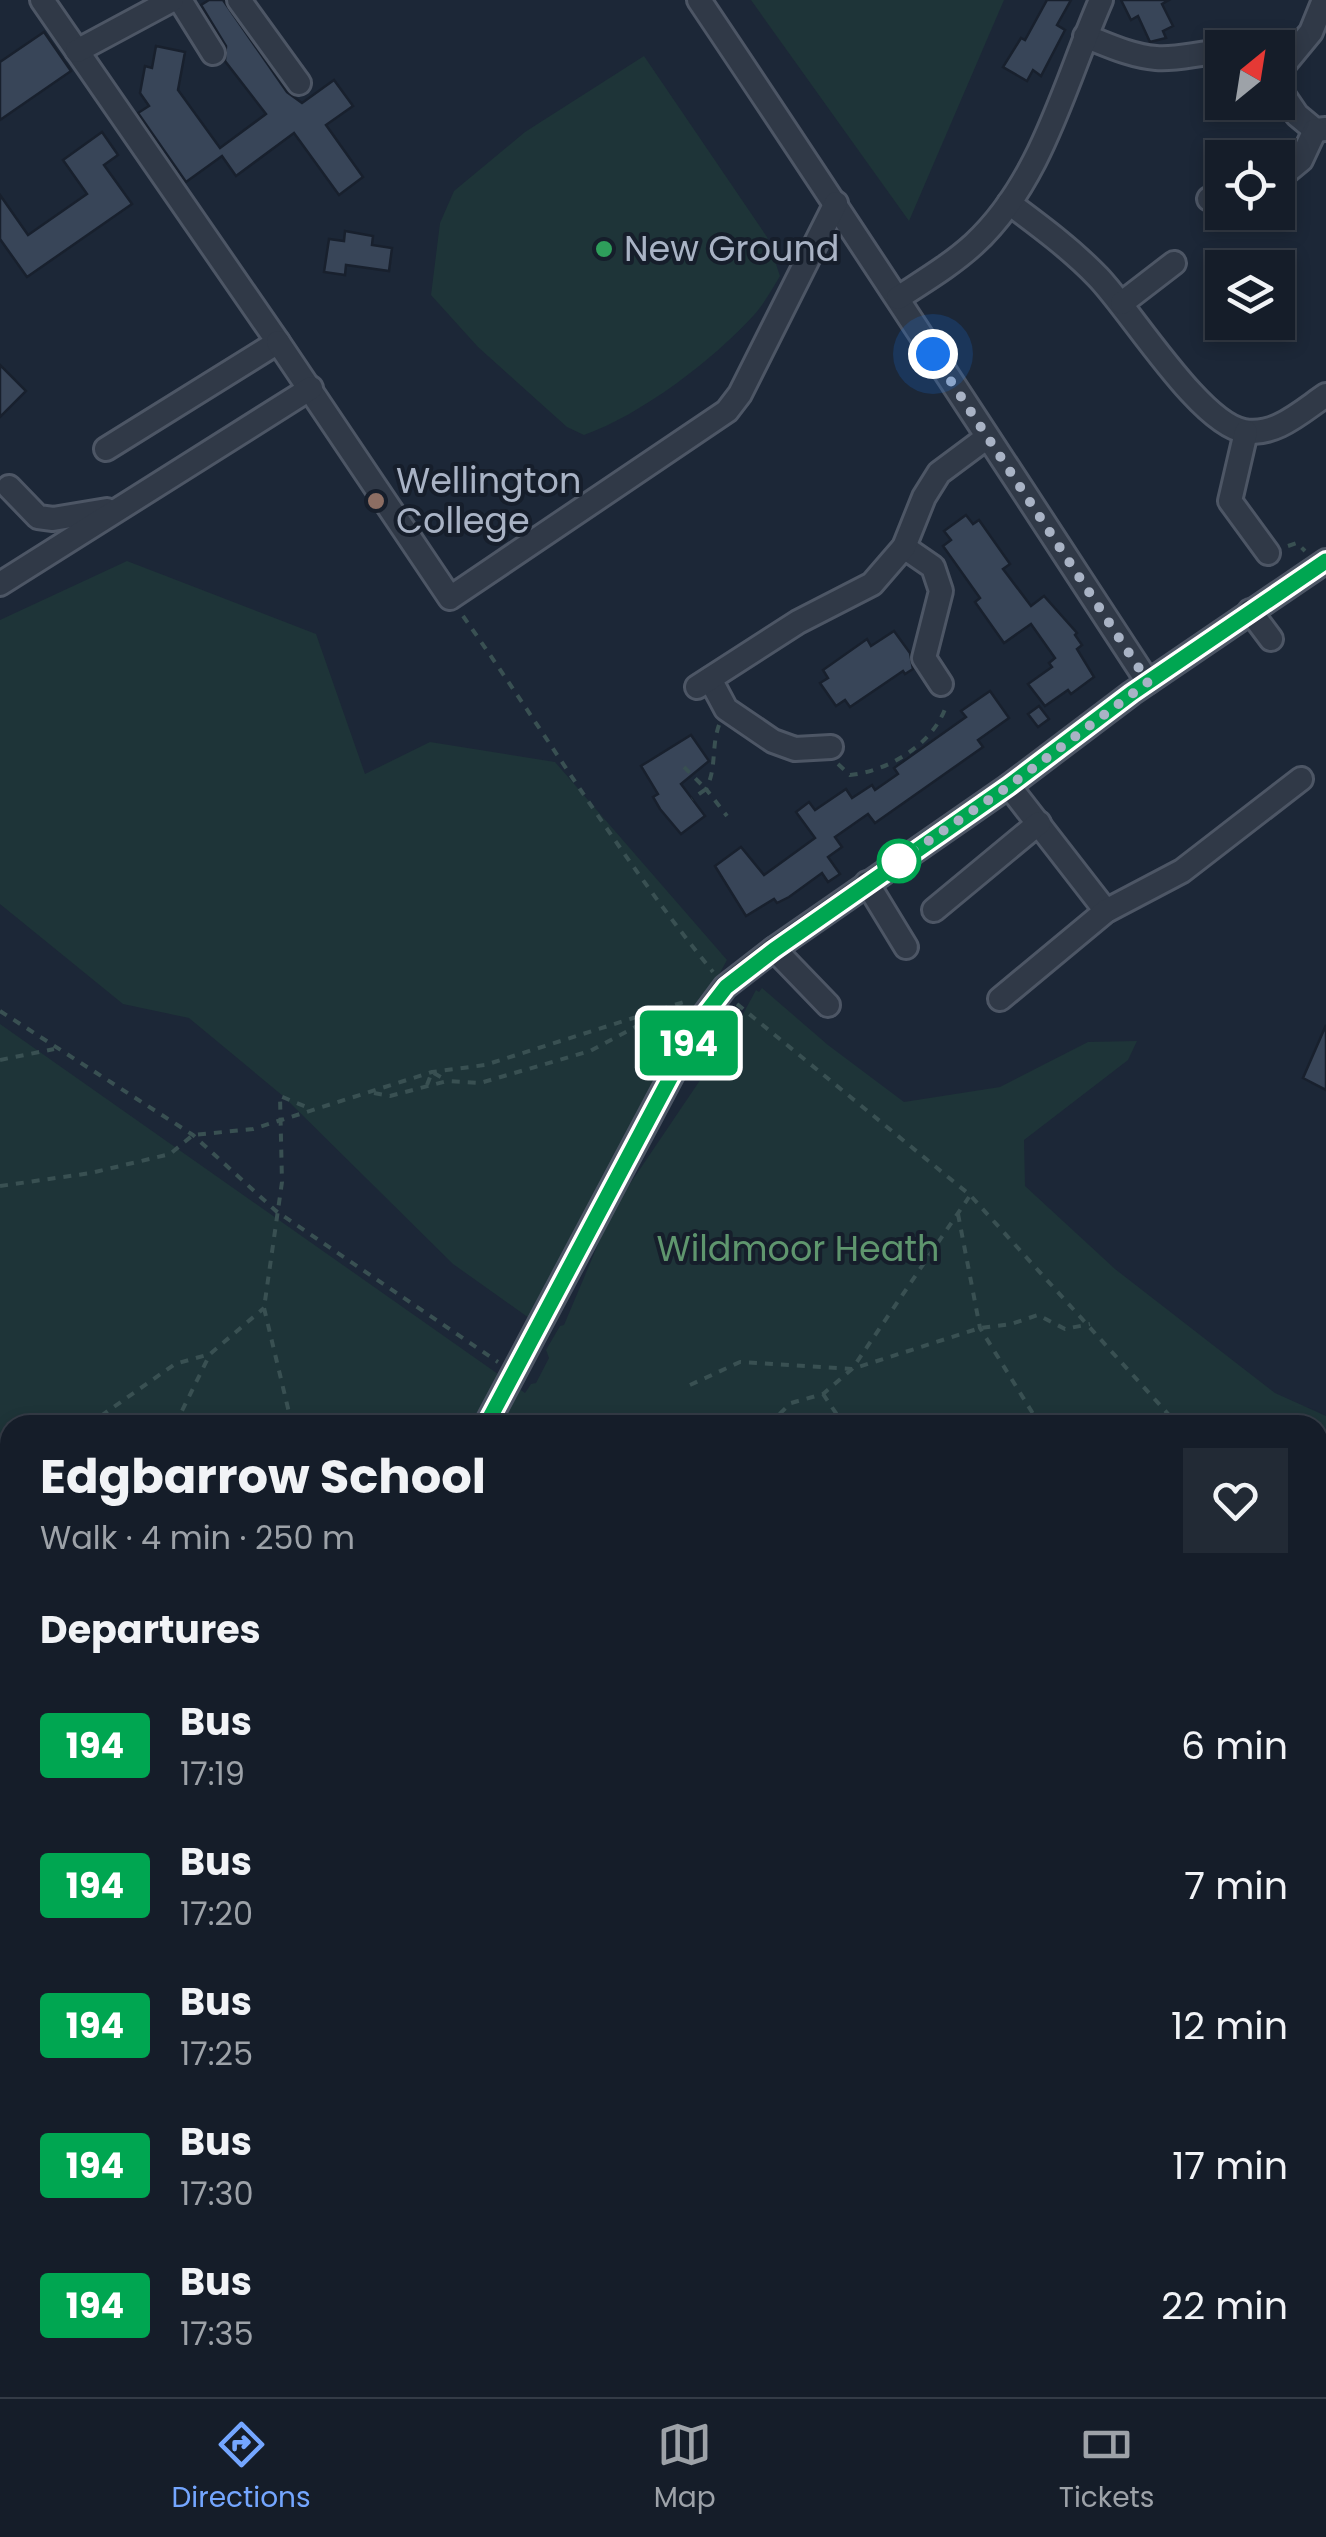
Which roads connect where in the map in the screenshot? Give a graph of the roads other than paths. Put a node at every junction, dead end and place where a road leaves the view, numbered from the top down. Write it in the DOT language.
graph roads {
  1 [pos="42,0"];
  2 [pos="172,0"];
  3 [pos="180,0"];
  4 [pos="239,0"];
  5 [pos="699,0"];
  6 [pos="1100,0"];
  7 [pos="1324,0"];
  8 [pos="1085,36"];
  9 [pos="77,51"];
  10 [pos="1295,51"];
  11 [pos="1205,52"];
  12 [pos="213,53"];
  13 [pos="299,83"];
  14 [pos="1295,112"];
  15 [pos="1321,130"];
  16 [pos="1295,165"];
  17 [pos="1009,203"];
  18 [pos="836,204"];
  19 [pos="1174,263"];
  20 [pos="898,298"];
  21 [pos="1122,303"];
  22 [pos="278,342"];
  23 [pos="310,388"];
  24 [pos="1326,395"];
  25 [pos="1246,432"];
  26 [pos="986,438"];
  27 [pos="106,450"];
  28 [pos="8,487"];
  29 [pos="117,508"];
  30 [pos="904,547"];
  31 [pos="1268,553"];
  32 [pos="1326,561"];
  33 [pos="0,584"];
  34 [pos="1250,611"];
  35 [pos="1271,639"];
  36 [pos="1148,682"];
  37 [pos="941,684"];
  38 [pos="825,748"];
  39 [pos="1301,778"];
  40 [pos="1009,786"];
  41 [pos="1038,823"];
  42 [pos="867,883"];
  43 [pos="934,910"];
  44 [pos="1106,910"];
  45 [pos="906,947"];
  46 [pos="774,950"];
  47 [pos="1000,999"];
  48 [pos="828,1005"];
  49 [pos="493,1415"];
  1 -- 9 [label="street"];
  2 -- 9 [label="street"];
  3 -- 12 [label="street"];
  4 -- 13 [label="street"];
  5 -- 18 [label="street"];
  6 -- 8 [label="street"];
  7 -- 10 [label="street"];
  8 -- 11 [label="street"];
  8 -- 17 [label="street"];
  9 -- 22 [label="street"];
  14 -- 15 [label="street"];
  15 -- 16 [label="street"];
  17 -- 20 [label="street"];
  17 -- 21 [label="street"];
  18 -- 20 [label="street"];
  18 -- 23 [label="street"];
  19 -- 21 [label="street"];
  20 -- 26 [label="street"];
  21 -- 25 [label="street"];
  22 -- 23 [label="street"];
  22 -- 27 [label="street"];
  23 -- 29 [label="street"];
  24 -- 25 [label="street"];
  25 -- 31 [label="street"];
  26 -- 30 [label="street"];
  26 -- 36 [label="street"];
  28 -- 29 [label="street"];
  29 -- 33 [label="street"];
  30 -- 37 [label="street"];
  30 -- 38 [label="street"];
  32 -- 34 [label="street"];
  34 -- 35 [label="street"];
  34 -- 36 [label="street"];
  36 -- 40 [label="street"];
  39 -- 44 [label="street"];
  40 -- 41 [label="street"];
  40 -- 42 [label="street"];
  41 -- 43 [label="street"];
  41 -- 44 [label="street"];
  42 -- 45 [label="street"];
  42 -- 46 [label="street"];
  44 -- 47 [label="street"];
  46 -- 48 [label="street"];
  46 -- 49 [label="street"];
}
